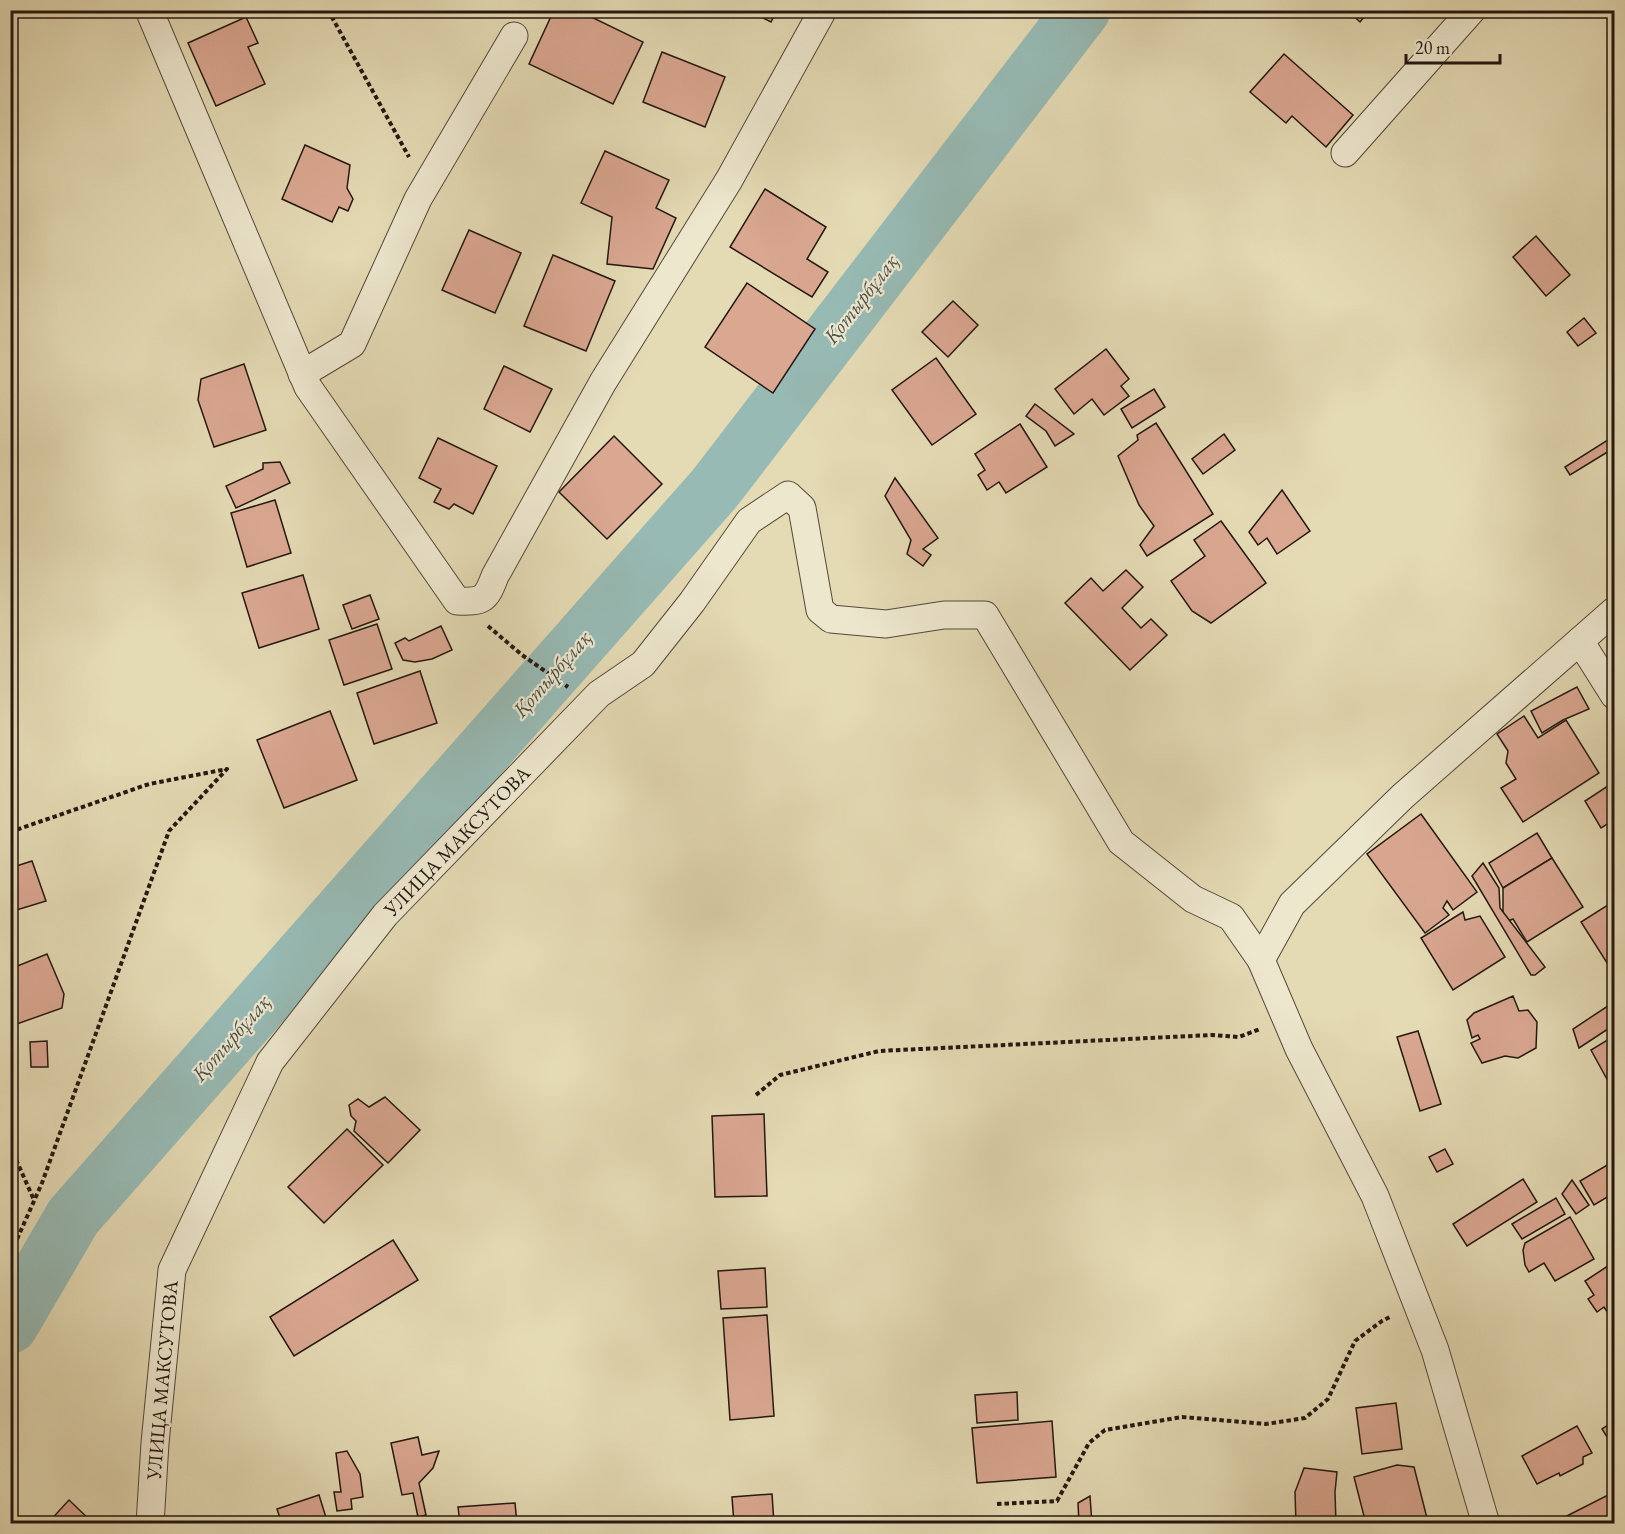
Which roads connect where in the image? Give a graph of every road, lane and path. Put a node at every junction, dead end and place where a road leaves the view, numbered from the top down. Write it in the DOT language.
graph roads {
  1 [pos="149,10"];
  2 [pos="328,10"];
  3 [pos="823,10"];
  4 [pos="1472,10"];
  5 [pos="514,36"];
  6 [pos="1345,153"];
  7 [pos="426,187"];
  8 [pos="302,374"];
  9 [pos="1614,611"];
  10 [pos="1580,641"];
  11 [pos="522,654"];
  12 [pos="569,688"];
  13 [pos="1614,695"];
  14 [pos="10,832"];
  15 [pos="1261,960"];
  16 [pos="1286,1020"];
  17 [pos="756,1095"];
  18 [pos="10,1146"];
  19 [pos="35,1201"];
  20 [pos="10,1255"];
  21 [pos="1418,1304"];
  22 [pos="997,1504"];
  23 [pos="150,1524"];
  24 [pos="1486,1524"];
  1 -- 8 [label="street"];
  2 -- 7 [label="path"];
  3 -- 8 [label="street"];
  4 -- 6 [label="street"];
  5 -- 7 [label="street"];
  7 -- 8 [label="street"];
  9 -- 10 [label="street"];
  10 -- 13 [label="street"];
  10 -- 15 [label="street"];
  11 -- 12 [label="path"];
  14 -- 19 [label="path"];
  15 -- 16 [label="street"];
  15 -- 23 [label="street, УЛИЦА МАКСУТОВА"];
  16 -- 17 [label="path"];
  16 -- 21 [label="street"];
  18 -- 19 [label="path"];
  19 -- 20 [label="path"];
  21 -- 22 [label="path"];
  21 -- 24 [label="street"];
}
